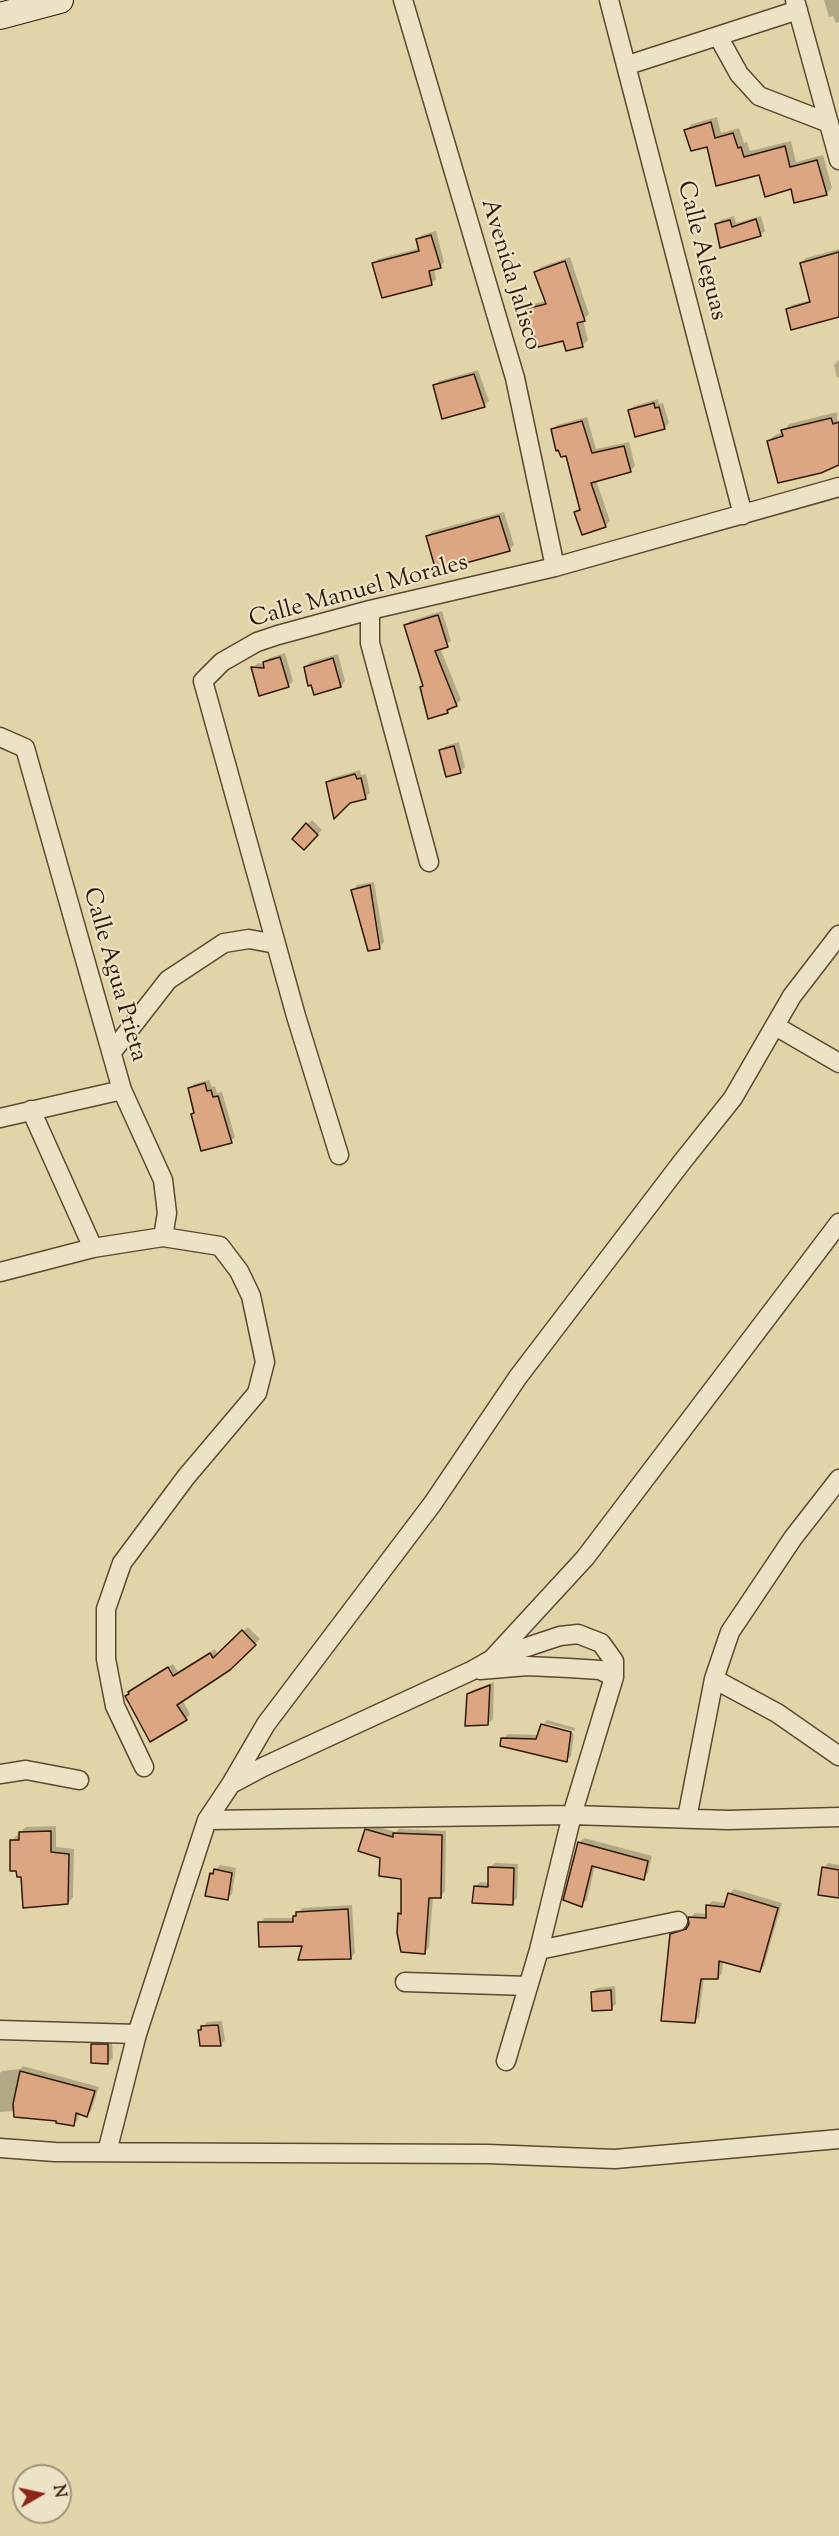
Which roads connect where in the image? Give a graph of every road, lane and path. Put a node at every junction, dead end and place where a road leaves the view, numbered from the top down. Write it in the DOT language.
graph roads {
  1 [pos="60,0"];
  2 [pos="403,0"];
  3 [pos="609,0"];
  4 [pos="796,5"];
  5 [pos="0,16"];
  6 [pos="718,36"];
  7 [pos="628,66"];
  8 [pos="829,123"];
  9 [pos="838,155"];
  10 [pos="839,487"];
  11 [pos="742,515"];
  12 [pos="555,567"];
  13 [pos="370,610"];
  14 [pos="0,737"];
  15 [pos="429,862"];
  16 [pos="839,936"];
  17 [pos="276,944"];
  18 [pos="777,1027"];
  19 [pos="112,1052"];
  20 [pos="839,1063"];
  21 [pos="122,1090"];
  22 [pos="31,1110"];
  23 [pos="0,1118"];
  24 [pos="339,1155"];
  25 [pos="839,1223"];
  26 [pos="163,1237"];
  27 [pos="93,1248"];
  28 [pos="0,1272"];
  29 [pos="839,1479"];
  30 [pos="492,1659"];
  31 [pos="471,1671"];
  32 [pos="614,1677"];
  33 [pos="714,1679"];
  34 [pos="839,1756"];
  35 [pos="144,1767"];
  36 [pos="0,1774"];
  37 [pos="80,1780"];
  38 [pos="231,1784"];
  39 [pos="572,1815"];
  40 [pos="839,1816"];
  41 [pos="687,1818"];
  42 [pos="207,1820"];
  43 [pos="678,1921"];
  44 [pos="539,1950"];
  45 [pos="405,1982"];
  46 [pos="528,1986"];
  47 [pos="0,2030"];
  48 [pos="138,2034"];
  49 [pos="506,2061"];
  50 [pos="839,2139"];
  51 [pos="0,2148"];
  52 [pos="107,2152"];
  1 -- 5 [label="main road"];
  2 -- 12 [label="street, Avenida Jalisco"];
  3 -- 7 [label="street, Calle Aleguas"];
  4 -- 6 [label="street"];
  4 -- 8 [label="street"];
  6 -- 7 [label="street"];
  6 -- 8 [label="street"];
  7 -- 11 [label="street, Calle Aleguas"];
  8 -- 9 [label="street"];
  10 -- 11 [label="street, Calle Manuel Morales"];
  11 -- 12 [label="street, Calle Manuel Morales"];
  12 -- 13 [label="street, Calle Manuel Morales"];
  13 -- 15 [label="street"];
  13 -- 17 [label="street, Calle Manuel Morales"];
  14 -- 19 [label="street, Calle Agua Prieta"];
  16 -- 18 [label="street"];
  17 -- 19 [label="street"];
  17 -- 24 [label="street, Calle Manuel Morales"];
  18 -- 20 [label="street"];
  18 -- 38 [label="street"];
  19 -- 21 [label="street, Calle Agua Prieta"];
  21 -- 22 [label="street"];
  21 -- 26 [label="street, Calle Agua Prieta"];
  22 -- 23 [label="street"];
  22 -- 27 [label="street"];
  25 -- 30 [label="street"];
  26 -- 27 [label="street"];
  26 -- 35 [label="street"];
  27 -- 28 [label="street"];
  29 -- 33 [label="street"];
  30 -- 31 [label="street"];
  30 -- 32 [label="street"];
  31 -- 32 [label="street"];
  31 -- 38 [label="street"];
  32 -- 39 [label="street"];
  33 -- 34 [label="street"];
  33 -- 41 [label="street"];
  36 -- 37 [label="street"];
  38 -- 42 [label="street"];
  39 -- 41 [label="street"];
  39 -- 42 [label="street"];
  39 -- 44 [label="street"];
  40 -- 41 [label="street"];
  42 -- 48 [label="street"];
  43 -- 44 [label="street"];
  44 -- 46 [label="street"];
  45 -- 46 [label="street"];
  46 -- 49 [label="street"];
  47 -- 48 [label="street"];
  48 -- 52 [label="street"];
  50 -- 52 [label="street"];
  51 -- 52 [label="street"];
}
